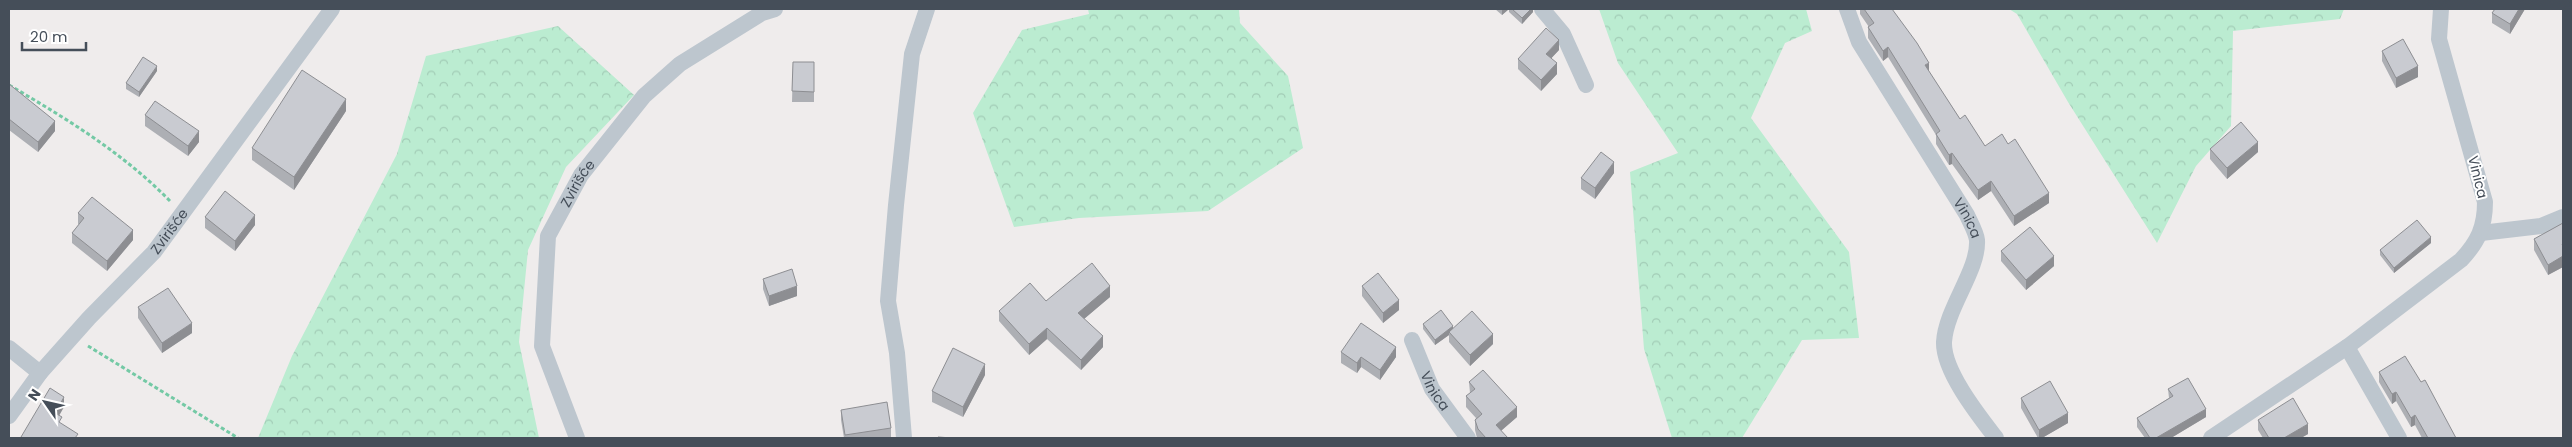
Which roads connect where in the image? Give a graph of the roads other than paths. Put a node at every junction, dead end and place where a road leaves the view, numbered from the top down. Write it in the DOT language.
graph roads {
  1 [pos="332,9"];
  2 [pos="776,9"];
  3 [pos="927,9"];
  4 [pos="1542,9"];
  5 [pos="1847,9"];
  6 [pos="2441,9"];
  7 [pos="1586,85"];
  8 [pos="2563,217"];
  9 [pos="2481,233"];
  10 [pos="1412,340"];
  11 [pos="2347,347"];
  12 [pos="9,348"];
  13 [pos="40,374"];
  14 [pos="9,416"];
  15 [pos="577,438"];
  16 [pos="904,438"];
  17 [pos="1468,438"];
  18 [pos="1996,438"];
  19 [pos="2211,438"];
  20 [pos="2399,438"];
  1 -- 13 [label="street, Zvirišće"];
  2 -- 15 [label="street, Zvirišće"];
  3 -- 16 [label="street"];
  4 -- 7 [label="street"];
  5 -- 18 [label="street, Vinica"];
  6 -- 9 [label="street, Vinica"];
  8 -- 9 [label="street"];
  9 -- 11 [label="street, Vinica"];
  10 -- 17 [label="street, Vinica"];
  11 -- 19 [label="street, Vinica"];
  11 -- 20 [label="street"];
  12 -- 13 [label="street"];
  13 -- 14 [label="street, Zvirišće"];
}
